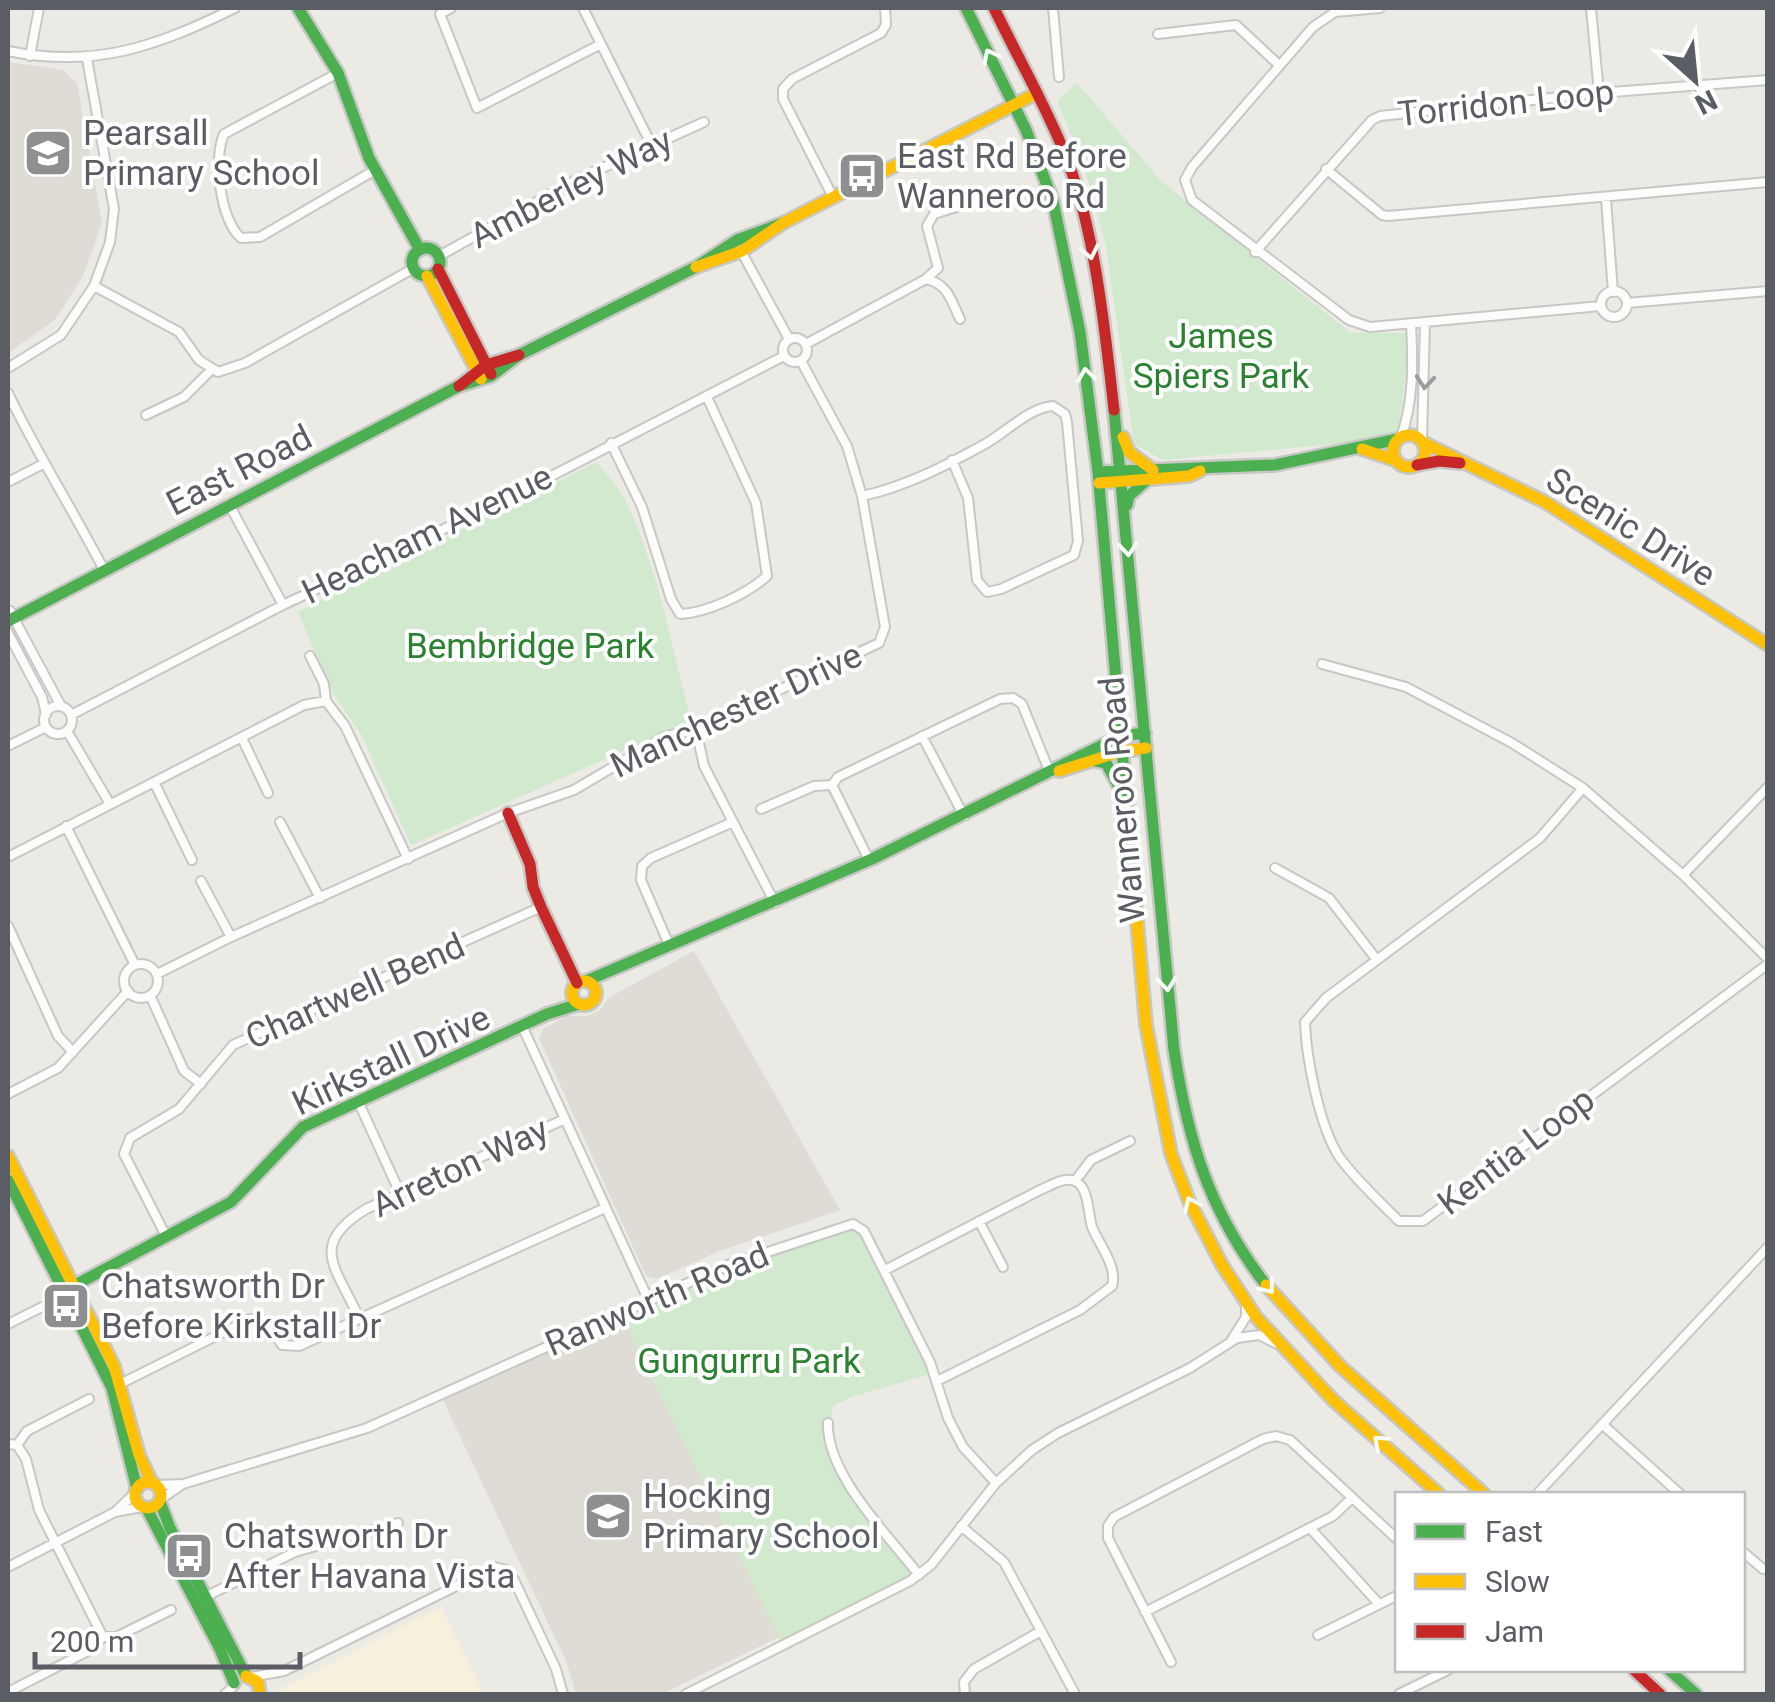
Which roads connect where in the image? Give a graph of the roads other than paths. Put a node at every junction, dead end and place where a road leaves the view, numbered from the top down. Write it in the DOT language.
graph roads {
  1 [pos="39,8"];
  2 [pos="236,8"];
  3 [pos="298,8"];
  4 [pos="451,8"];
  5 [pos="583,8"];
  6 [pos="885,8"];
  7 [pos="966,8"];
  8 [pos="994,8"];
  9 [pos="1053,8"];
  10 [pos="1380,8"];
  11 [pos="1591,8"];
  12 [pos="1334,10"];
  13 [pos="1158,34"];
  14 [pos="601,44"];
  15 [pos="8,51"];
  16 [pos="30,56"];
  17 [pos="87,59"];
  18 [pos="1279,66"];
  19 [pos="338,74"];
  20 [pos="1059,77"];
  21 [pos="1768,80"];
  22 [pos="1599,93"];
  23 [pos="1037,94"];
  24 [pos="1014,106"];
  25 [pos="704,122"];
  26 [pos="652,146"];
  27 [pos="1326,169"];
  28 [pos="375,170"];
  29 [pos="1768,182"];
  30 [pos="833,197"];
  31 [pos="1606,199"];
  32 [pos="979,200"];
  33 [pos="738,246"];
  34 [pos="420,250"];
  35 [pos="1255,252"];
  36 [pos="439,263"];
  37 [pos="414,268"];
  38 [pos="426,276"];
  39 [pos="926,279"];
  40 [pos="94,286"];
  41 [pos="1768,291"];
  42 [pos="1613,292"];
  43 [pos="1626,303"];
  44 [pos="1601,306"];
  45 [pos="960,320"];
  46 [pos="1425,323"];
  47 [pos="1411,324"];
  48 [pos="788,339"];
  49 [pos="806,344"];
  50 [pos="784,356"];
  51 [pos="801,360"];
  52 [pos="8,368"];
  53 [pos="212,368"];
  54 [pos="484,373"];
  55 [pos="8,393"];
  56 [pos="706,397"];
  57 [pos="146,415"];
  58 [pos="1116,417"];
  59 [pos="1399,438"];
  60 [pos="1423,442"];
  61 [pos="612,443"];
  62 [pos="1362,449"];
  63 [pos="952,460"];
  64 [pos="1398,461"];
  65 [pos="1460,463"];
  66 [pos="43,464"];
  67 [pos="1417,465"];
  68 [pos="1150,474"];
  69 [pos="1098,477"];
  70 [pos="1122,477"];
  71 [pos="8,482"];
  72 [pos="862,496"];
  73 [pos="230,506"];
  74 [pos="1124,514"];
  75 [pos="104,570"];
  76 [pos="283,605"];
  77 [pos="10,616"];
  78 [pos="8,632"];
  79 [pos="1768,646"];
  80 [pos="310,656"];
  81 [pos="1322,664"];
  82 [pos="326,701"];
  83 [pos="60,706"];
  84 [pos="46,714"];
  85 [pos="72,715"];
  86 [pos="46,727"];
  87 [pos="696,729"];
  88 [pos="67,731"];
  89 [pos="1145,733"];
  90 [pos="922,736"];
  91 [pos="1121,736"];
  92 [pos="242,738"];
  93 [pos="8,746"];
  94 [pos="1146,748"];
  95 [pos="1122,751"];
  96 [pos="1096,760"];
  97 [pos="1050,773"];
  98 [pos="154,782"];
  99 [pos="832,785"];
  100 [pos="1583,788"];
  101 [pos="1768,788"];
  102 [pos="268,793"];
  103 [pos="110,804"];
  104 [pos="1127,804"];
  105 [pos="761,809"];
  106 [pos="508,814"];
  107 [pos="964,816"];
  108 [pos="280,822"];
  109 [pos="733,822"];
  110 [pos="66,826"];
  111 [pos="8,857"];
  112 [pos="192,860"];
  113 [pos="408,860"];
  114 [pos="869,860"];
  115 [pos="1275,868"];
  116 [pos="1683,874"];
  117 [pos="202,881"];
  118 [pos="320,898"];
  119 [pos="775,903"];
  120 [pos="541,907"];
  121 [pos="8,926"];
  122 [pos="230,938"];
  123 [pos="670,947"];
  124 [pos="1377,960"];
  125 [pos="1768,961"];
  126 [pos="135,965"];
  127 [pos="625,968"];
  128 [pos="157,974"];
  129 [pos="578,985"];
  130 [pos="128,991"];
  131 [pos="596,993"];
  132 [pos="150,995"];
  133 [pos="579,1004"];
  134 [pos="547,1014"];
  135 [pos="523,1028"];
  136 [pos="73,1052"];
  137 [pos="201,1084"];
  138 [pos="8,1094"];
  139 [pos="358,1100"];
  140 [pos="564,1119"];
  141 [pos="1130,1141"];
  142 [pos="8,1156"];
  143 [pos="8,1180"];
  144 [pos="1075,1181"];
  145 [pos="400,1192"];
  146 [pos="605,1208"];
  147 [pos="980,1221"];
  148 [pos="166,1236"];
  149 [pos="1768,1247"];
  150 [pos="1764,1259"];
  151 [pos="1003,1267"];
  152 [pos="884,1270"];
  153 [pos="68,1289"];
  154 [pos="648,1299"];
  155 [pos="1246,1304"];
  156 [pos="42,1307"];
  157 [pos="360,1318"];
  158 [pos="8,1324"];
  159 [pos="1231,1341"];
  160 [pos="1280,1346"];
  161 [pos="937,1381"];
  162 [pos="117,1386"];
  163 [pos="89,1399"];
  164 [pos="828,1422"];
  165 [pos="1602,1424"];
  166 [pos="12,1444"];
  167 [pos="996,1483"];
  168 [pos="154,1484"];
  169 [pos="183,1484"];
  170 [pos="136,1491"];
  171 [pos="1437,1492"];
  172 [pos="1482,1492"];
  173 [pos="1538,1492"];
  174 [pos="1678,1492"];
  175 [pos="1352,1498"];
  176 [pos="161,1501"];
  177 [pos="144,1508"];
  178 [pos="115,1512"];
  179 [pos="398,1524"];
  180 [pos="961,1526"];
  181 [pos="1310,1528"];
  182 [pos="1395,1537"];
  183 [pos="55,1542"];
  184 [pos="1745,1553"];
  185 [pos="8,1568"];
  186 [pos="1763,1569"];
  187 [pos="919,1574"];
  188 [pos="1395,1596"];
  189 [pos="201,1600"];
  190 [pos="1379,1604"];
  191 [pos="172,1610"];
  192 [pos="1145,1612"];
  193 [pos="1041,1631"];
  194 [pos="1318,1635"];
  195 [pos="103,1638"];
  196 [pos="1170,1662"];
  197 [pos="284,1671"];
  198 [pos="1444,1672"];
  199 [pos="1636,1672"];
  200 [pos="1671,1672"];
  201 [pos="249,1677"];
  202 [pos="231,1690"];
  203 [pos="8,1692"];
  204 [pos="260,1692"];
  205 [pos="562,1694"];
  206 [pos="686,1694"];
  207 [pos="965,1694"];
  208 [pos="1075,1694"];
  209 [pos="1399,1694"];
  210 [pos="1660,1694"];
  211 [pos="1696,1694"];
  1 -- 16 [label="street"];
  2 -- 17 [label="street"];
  3 -- 19 [label="main road"];
  4 -- 14 [label="street"];
  5 -- 14 [label="street"];
  6 -- 30 [label="street"];
  24 -- 7 [label="main road, Wanneroo Road, one-way"];
  8 -- 23 [label="main road, Wanneroo Road"];
  9 -- 20 [label="street"];
  10 -- 12 [label="street"];
  11 -- 22 [label="street"];
  12 -- 18 [label="street"];
  13 -- 18 [label="street"];
  14 -- 26 [label="street"];
  15 -- 16 [label="street"];
  16 -- 17 [label="street"];
  17 -- 40 [label="street"];
  18 -- 35 [label="street"];
  19 -- 28 [label="main road"];
  19 -- 28 [label="street"];
  21 -- 22 [label="street, Torridon Loop"];
  22 -- 27 [label="street, Torridon Loop"];
  23 -- 24 [label="main road, East Road"];
  23 -- 58 [label="main road, Wanneroo Road, one-way"];
  24 -- 30 [label="main road, East Road"];
  69 -- 24 [label="main road, Wanneroo Road, one-way"];
  25 -- 26 [label="street, Amberley Way"];
  26 -- 36 [label="street, Amberley Way"];
  27 -- 31 [label="street"];
  27 -- 35 [label="street, Torridon Loop"];
  28 -- 34 [label="main road"];
  29 -- 31 [label="street"];
  30 -- 33 [label="main road, East Road"];
  31 -- 42 [label="street"];
  32 -- 39 [label="street"];
  33 -- 48 [label="street"];
  33 -- 54 [label="main road, East Road"];
  34 -- 36 [label="main road"];
  34 -- 37 [label="main road"];
  35 -- 47 [label="street"];
  36 -- 38 [label="main road"];
  36 -- 54 [label="main road"];
  37 -- 38 [label="main road"];
  37 -- 53 [label="street"];
  38 -- 54 [label="main road"];
  39 -- 45 [label="street"];
  39 -- 49 [label="street"];
  40 -- 52 [label="street"];
  40 -- 53 [label="street"];
  41 -- 43 [label="street"];
  42 -- 43 [label="street"];
  42 -- 44 [label="street"];
  43 -- 44 [label="street"];
  44 -- 46 [label="street"];
  46 -- 47 [label="street"];
  46 -- 60 [label="street, one-way"];
  47 -- 59 [label="street"];
  48 -- 49 [label="street"];
  48 -- 50 [label="street"];
  49 -- 51 [label="street"];
  50 -- 51 [label="street"];
  50 -- 56 [label="street, Heacham Avenue"];
  51 -- 72 [label="street, Manchester Drive"];
  53 -- 57 [label="street"];
  54 -- 73 [label="main road, East Road"];
  55 -- 66 [label="street"];
  56 -- 61 [label="street, Heacham Avenue"];
  56 -- 61 [label="street"];
  58 -- 68 [label="main road"];
  58 -- 70 [label="main road, Wanneroo Road"];
  59 -- 60 [label="main road"];
  59 -- 62 [label="main road"];
  59 -- 64 [label="main road"];
  60 -- 65 [label="main road, Scenic Drive"];
  60 -- 67 [label="main road"];
  61 -- 76 [label="street, Heacham Avenue"];
  62 -- 64 [label="main road"];
  62 -- 68 [label="main road"];
  63 -- 63 [label="street"];
  63 -- 72 [label="street"];
  64 -- 67 [label="main road"];
  65 -- 67 [label="main road, Scenic Drive"];
  65 -- 79 [label="main road, Scenic Drive"];
  66 -- 71 [label="street"];
  66 -- 75 [label="street"];
  68 -- 70 [label="main road"];
  68 -- 74 [label="main road"];
  69 -- 70 [label="main road"];
  69 -- 91 [label="main road, Wanneroo Road"];
  70 -- 74 [label="main road, Wanneroo Road"];
  72 -- 87 [label="street, Manchester Drive"];
  73 -- 75 [label="main road, East Road"];
  73 -- 76 [label="street"];
  74 -- 89 [label="main road, Wanneroo Road, one-way"];
  75 -- 77 [label="main road, East Road"];
  76 -- 85 [label="street, Heacham Avenue"];
  77 -- 83 [label="street"];
  78 -- 84 [label="street"];
  80 -- 82 [label="street"];
  81 -- 100 [label="street"];
  82 -- 92 [label="street"];
  82 -- 113 [label="street"];
  83 -- 84 [label="street"];
  83 -- 85 [label="street"];
  84 -- 86 [label="street"];
  85 -- 88 [label="street"];
  86 -- 88 [label="street"];
  86 -- 93 [label="street"];
  87 -- 106 [label="street, Manchester Drive"];
  87 -- 109 [label="street"];
  88 -- 103 [label="street"];
  89 -- 91 [label="main road, Kirkstall Drive"];
  89 -- 94 [label="main road, Wanneroo Road"];
  90 -- 97 [label="street"];
  90 -- 99 [label="street"];
  90 -- 107 [label="street"];
  91 -- 95 [label="main road, Wanneroo Road"];
  91 -- 97 [label="main road, Kirkstall Drive"];
  92 -- 98 [label="street"];
  92 -- 102 [label="street"];
  94 -- 95 [label="main road, Kirkstall Drive"];
  94 -- 172 [label="main road, Wanneroo Road, one-way"];
  95 -- 96 [label="main road, Kirkstall Drive"];
  95 -- 104 [label="main road, Wanneroo Road"];
  96 -- 97 [label="main road, Kirkstall Drive"];
  96 -- 104 [label="main road"];
  97 -- 107 [label="main road, Kirkstall Drive"];
  98 -- 103 [label="street"];
  98 -- 112 [label="street"];
  99 -- 105 [label="street"];
  99 -- 114 [label="street"];
  100 -- 116 [label="street"];
  100 -- 124 [label="street, Kentia Loop"];
  101 -- 116 [label="street"];
  103 -- 110 [label="street"];
  155 -- 104 [label="main road, Wanneroo Road, one-way"];
  106 -- 113 [label="street, Manchester Drive"];
  106 -- 120 [label="main road"];
  107 -- 114 [label="main road, Kirkstall Drive"];
  108 -- 118 [label="street"];
  109 -- 119 [label="street"];
  109 -- 123 [label="street"];
  110 -- 111 [label="street"];
  110 -- 126 [label="street"];
  113 -- 118 [label="street, Manchester Drive"];
  114 -- 119 [label="main road, Kirkstall Drive"];
  115 -- 124 [label="street"];
  116 -- 125 [label="street"];
  117 -- 122 [label="street"];
  118 -- 122 [label="street, Manchester Drive"];
  119 -- 123 [label="main road, Kirkstall Drive"];
  120 -- 129 [label="main road"];
  120 -- 137 [label="street, Chartwell Bend"];
  121 -- 136 [label="street"];
  122 -- 128 [label="street, Manchester Drive"];
  123 -- 127 [label="main road, Kirkstall Drive"];
  124 -- 125 [label="street, Kentia Loop"];
  126 -- 128 [label="street"];
  126 -- 130 [label="street"];
  127 -- 129 [label="main road, Kirkstall Drive"];
  127 -- 131 [label="main road, Kirkstall Drive"];
  128 -- 132 [label="street"];
  129 -- 131 [label="main road"];
  129 -- 133 [label="main road"];
  129 -- 134 [label="main road, Kirkstall Drive"];
  130 -- 132 [label="street"];
  130 -- 136 [label="street"];
  131 -- 133 [label="main road"];
  132 -- 137 [label="street"];
  133 -- 134 [label="main road, Kirkstall Drive"];
  134 -- 135 [label="main road, Kirkstall Drive"];
  135 -- 139 [label="main road, Kirkstall Drive"];
  135 -- 140 [label="street"];
  136 -- 138 [label="street"];
  137 -- 148 [label="street, Chartwell Bend"];
  139 -- 145 [label="street"];
  139 -- 148 [label="main road, Kirkstall Drive"];
  140 -- 145 [label="street, Arreton Way"];
  140 -- 146 [label="street"];
  141 -- 144 [label="street"];
  142 -- 153 [label="main road"];
  143 -- 153 [label="main road"];
  144 -- 147 [label="street"];
  144 -- 161 [label="street"];
  145 -- 157 [label="street, Arreton Way"];
  146 -- 154 [label="street"];
  146 -- 157 [label="street"];
  147 -- 151 [label="street"];
  147 -- 152 [label="street"];
  148 -- 153 [label="main road, Kirkstall Drive"];
  149 -- 150 [label="street"];
  150 -- 165 [label="street"];
  152 -- 154 [label="street, Ranworth Road"];
  152 -- 161 [label="street, Ranworth Road"];
  153 -- 162 [label="main road"];
  154 -- 169 [label="street, Ranworth Road"];
  155 -- 159 [label="street"];
  155 -- 160 [label="main road, Wanneroo Road"];
  156 -- 158 [label="street"];
  157 -- 162 [label="street"];
  159 -- 160 [label="street"];
  159 -- 167 [label="street"];
  171 -- 160 [label="main road, Wanneroo Road, one-way"];
  161 -- 167 [label="street, Ranworth Road"];
  162 -- 168 [label="main road"];
  162 -- 170 [label="main road"];
  163 -- 166 [label="street"];
  164 -- 187 [label="street"];
  165 -- 173 [label="street"];
  165 -- 174 [label="street"];
  166 -- 183 [label="street"];
  167 -- 180 [label="street"];
  168 -- 169 [label="street, Ranworth Road"];
  168 -- 170 [label="main road"];
  168 -- 176 [label="main road"];
  169 -- 176 [label="street, Ranworth Road"];
  170 -- 177 [label="main road"];
  170 -- 178 [label="street"];
  175 -- 181 [label="street"];
  175 -- 182 [label="street"];
  175 -- 192 [label="street"];
  176 -- 177 [label="main road"];
  176 -- 189 [label="main road"];
  177 -- 178 [label="street"];
  177 -- 189 [label="main road"];
  178 -- 183 [label="street"];
  179 -- 189 [label="street"];
  180 -- 187 [label="street"];
  180 -- 193 [label="street"];
  181 -- 190 [label="street"];
  181 -- 192 [label="street"];
  183 -- 185 [label="street"];
  183 -- 195 [label="street"];
  184 -- 186 [label="street"];
  187 -- 206 [label="street"];
  188 -- 190 [label="street"];
  189 -- 201 [label="main road"];
  189 -- 202 [label="main road"];
  190 -- 194 [label="street"];
  191 -- 195 [label="street"];
  192 -- 196 [label="street"];
  193 -- 207 [label="street"];
  193 -- 208 [label="street"];
  195 -- 203 [label="street"];
  197 -- 201 [label="street"];
  197 -- 204 [label="street"];
  197 -- 205 [label="street"];
  198 -- 209 [label="street"];
  199 -- 210 [label="main road"];
  200 -- 211 [label="main road"];
  201 -- 202 [label="main road"];
  201 -- 204 [label="main road"];
}
